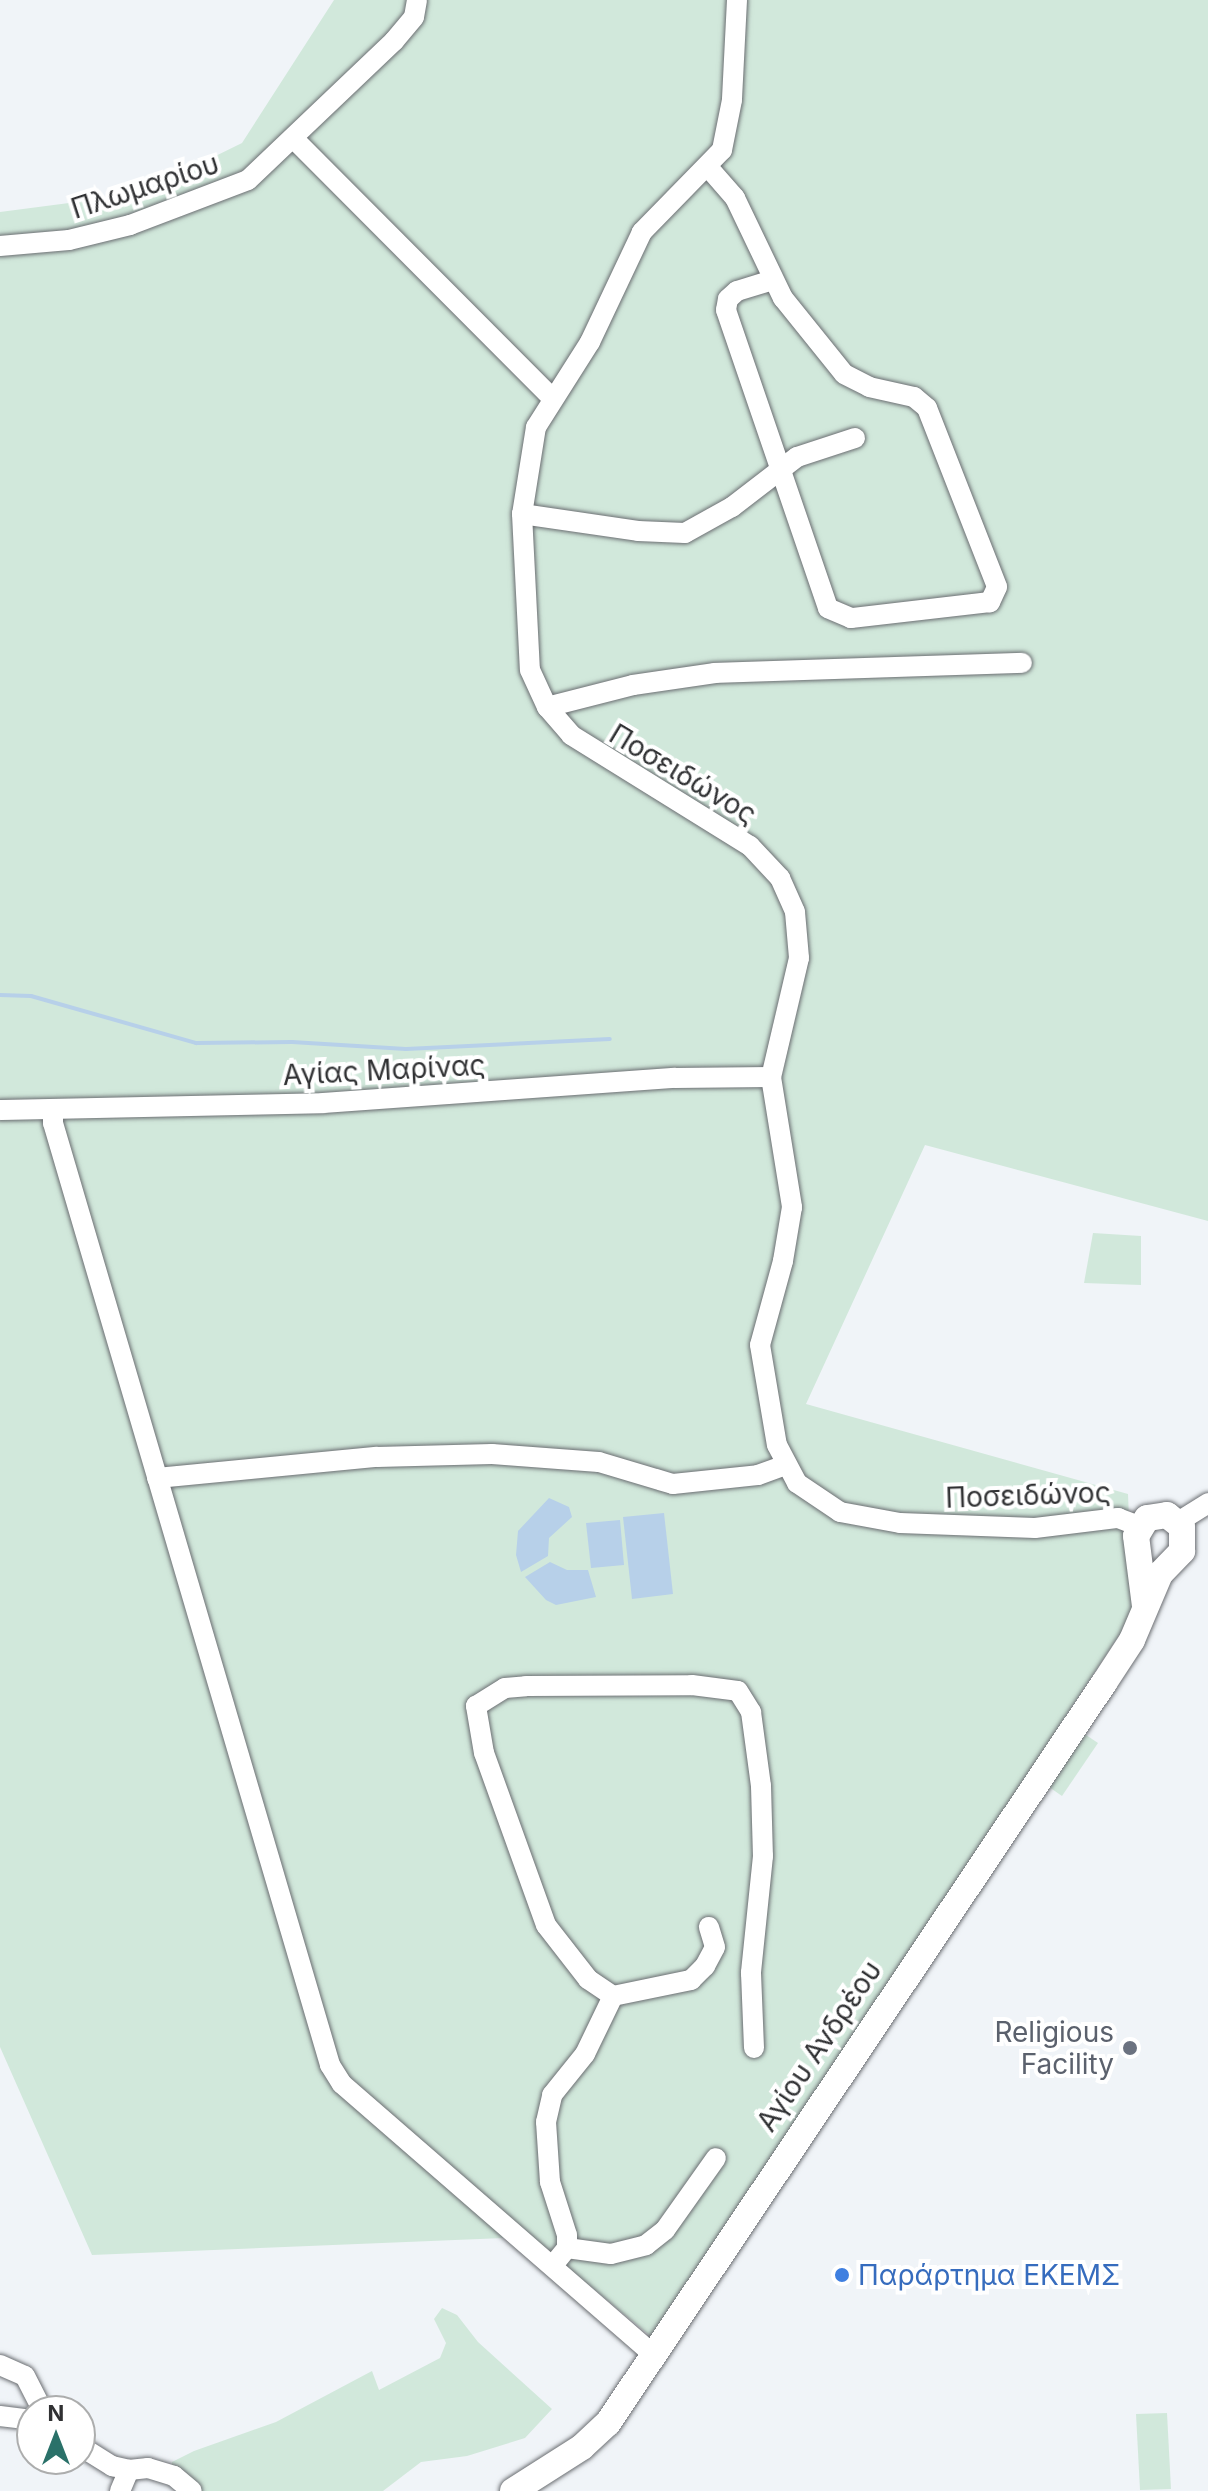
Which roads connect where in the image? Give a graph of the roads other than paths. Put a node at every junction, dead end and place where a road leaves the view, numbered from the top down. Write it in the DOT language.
graph roads {
  1 [pos="417,0"];
  2 [pos="737,0"];
  3 [pos="294,139"];
  4 [pos="708,167"];
  5 [pos="0,246"];
  6 [pos="772,280"];
  7 [pos="552,398"];
  8 [pos="855,438"];
  9 [pos="780,468"];
  10 [pos="522,514"];
  11 [pos="1022,663"];
  12 [pos="547,707"];
  13 [pos="771,1077"];
  14 [pos="53,1109"];
  15 [pos="0,1110"];
  16 [pos="785,1465"];
  17 [pos="157,1478"];
  18 [pos="1208,1504"];
  19 [pos="1178,1522"];
  20 [pos="1139,1538"];
  21 [pos="1167,1562"];
  22 [pos="1145,1606"];
  23 [pos="709,1927"];
  24 [pos="613,1996"];
  25 [pos="754,2048"];
  26 [pos="716,2158"];
  27 [pos="560,2256"];
  28 [pos="653,2354"];
  29 [pos="0,2365"];
  30 [pos="35,2395"];
  31 [pos="96,2456"];
  32 [pos="129,2470"];
  33 [pos="120,2491"];
  34 [pos="192,2491"];
  35 [pos="513,2491"];
  1 -- 3 [label="street, Πλωμαρίου"];
  2 -- 4 [label="street, Ποσειδώνος"];
  3 -- 5 [label="street, Πλωμαρίου"];
  3 -- 7 [label="street"];
  4 -- 6 [label="street"];
  4 -- 7 [label="street, Ποσειδώνος"];
  6 -- 9 [label="street"];
  6 -- 9 [label="street"];
  7 -- 10 [label="street, Ποσειδώνος"];
  8 -- 9 [label="street"];
  9 -- 10 [label="street"];
  10 -- 12 [label="street, Ποσειδώνος"];
  11 -- 12 [label="street"];
  12 -- 13 [label="street, Ποσειδώνος"];
  13 -- 14 [label="street, Αγίας Μαρίνας"];
  13 -- 16 [label="street, Ποσειδώνος"];
  14 -- 15 [label="street, Αγίας Μαρίνας"];
  14 -- 17 [label="street"];
  16 -- 17 [label="street"];
  16 -- 20 [label="street, Ποσειδώνος"];
  17 -- 27 [label="street"];
  18 -- 19 [label="street"];
  19 -- 20 [label="main road"];
  19 -- 21 [label="main road, Αγίου Ανδρέου"];
  20 -- 21 [label="main road"];
  20 -- 22 [label="main road, Αγίου Ανδρέου"];
  21 -- 22 [label="main road, Αγίου Ανδρέου"];
  22 -- 28 [label="main road, Αγίου Ανδρέου"];
  23 -- 24 [label="street"];
  24 -- 25 [label="street"];
  24 -- 27 [label="street"];
  26 -- 27 [label="street"];
  27 -- 28 [label="street"];
  28 -- 35 [label="main road, Αγίου Ανδρέου"];
  29 -- 30 [label="street"];
  31 -- 32 [label="street"];
  32 -- 33 [label="street"];
  32 -- 34 [label="street"];
}
